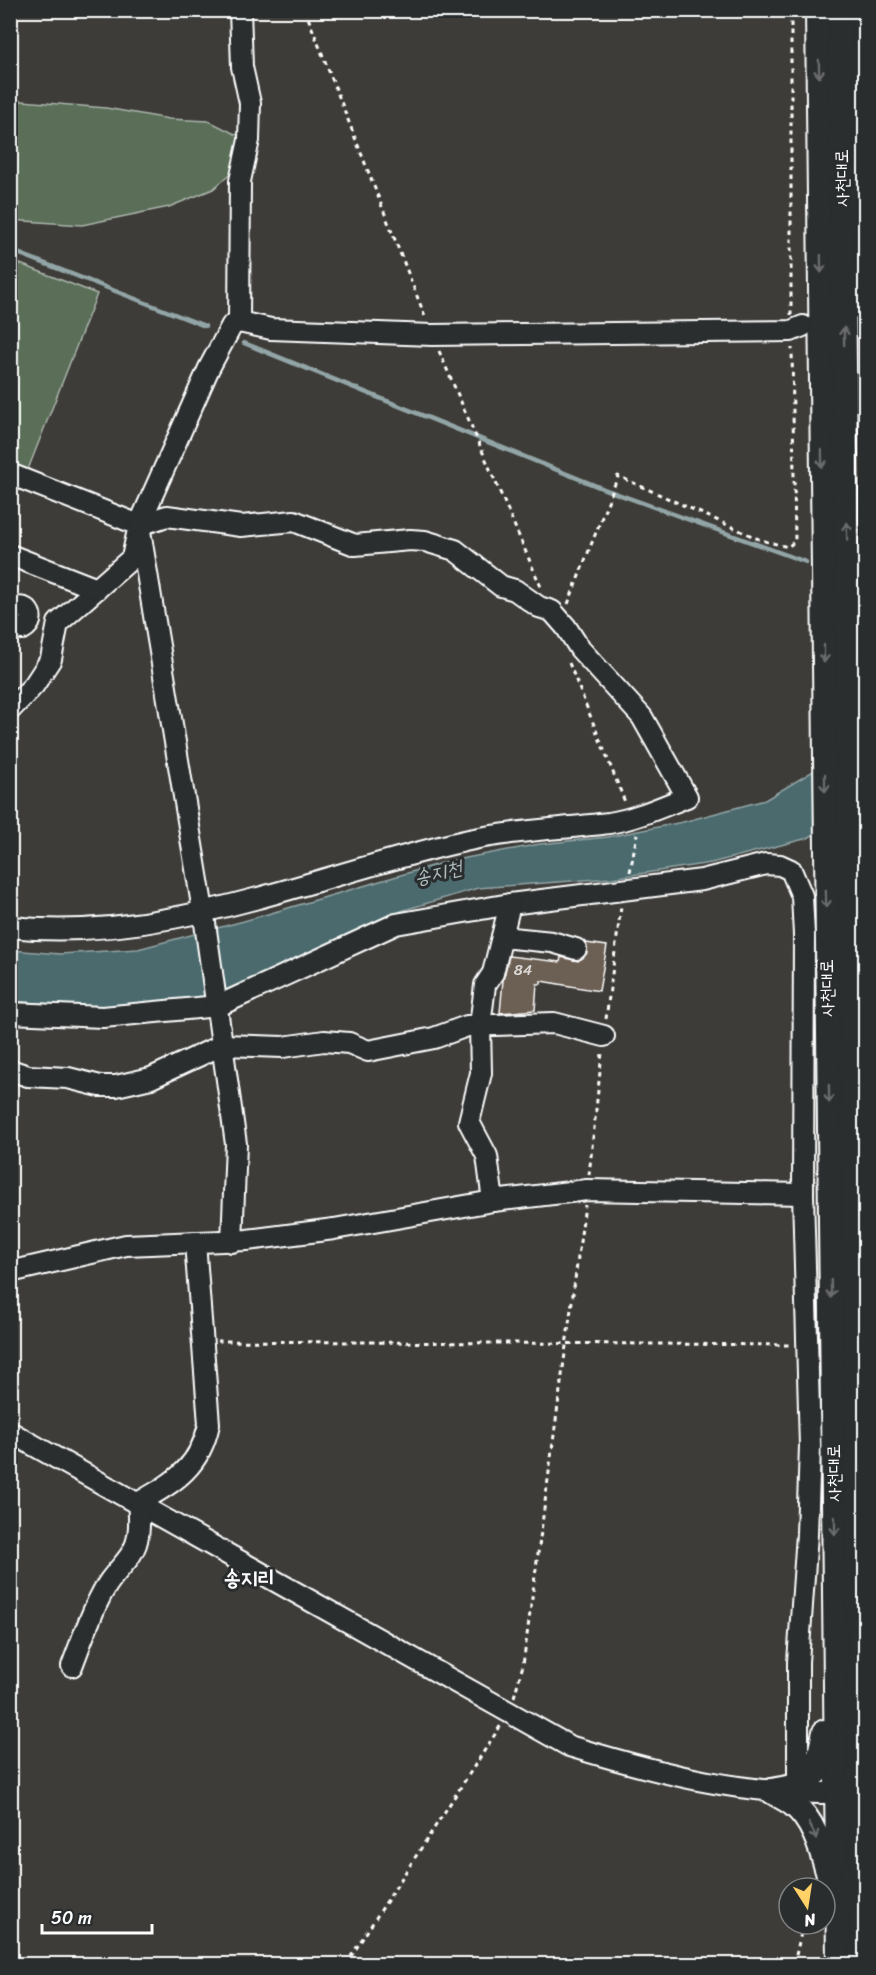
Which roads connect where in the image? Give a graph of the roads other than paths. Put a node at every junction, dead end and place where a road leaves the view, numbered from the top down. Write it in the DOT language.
graph roads {
  1 [pos="240,10"];
  2 [pos="818,10"];
  3 [pos="840,10"];
  4 [pos="857,10"];
  5 [pos="862,133"];
  6 [pos="852,308"];
  7 [pos="235,324"];
  8 [pos="803,326"];
  9 [pos="10,474"];
  10 [pos="139,525"];
  11 [pos="10,555"];
  12 [pos="97,589"];
  13 [pos="10,612"];
  14 [pos="10,624"];
  15 [pos="10,710"];
  16 [pos="837,838"];
  17 [pos="510,904"];
  18 [pos="204,917"];
  19 [pos="10,927"];
  20 [pos="501,938"];
  21 [pos="576,949"];
  22 [pos="217,1002"];
  23 [pos="10,1013"];
  24 [pos="480,1026"];
  25 [pos="604,1036"];
  26 [pos="222,1045"];
  27 [pos="10,1070"];
  28 [pos="803,1194"];
  29 [pos="493,1201"];
  30 [pos="195,1242"];
  31 [pos="232,1242"];
  32 [pos="10,1272"];
  33 [pos="10,1432"];
  34 [pos="138,1503"];
  35 [pos="72,1666"];
  36 [pos="848,1671"];
  37 [pos="866,1720"];
  38 [pos="798,1786"];
  39 [pos="772,1791"];
  40 [pos="863,1791"];
  41 [pos="836,1792"];
  42 [pos="866,1871"];
  43 [pos="849,1916"];
  44 [pos="839,1965"];
  45 [pos="862,1965"];
  1 -- 7 [label="street"];
  2 -- 16 [label="main road, 사천대로, one-way"];
  16 -- 3 [label="main road, 사천대로, one-way"];
  4 -- 5 [label="street"];
  5 -- 6 [label="street"];
  7 -- 8 [label="street"];
  7 -- 10 [label="street"];
  9 -- 10 [label="street"];
  10 -- 12 [label="street"];
  10 -- 18 [label="street"];
  10 -- 18 [label="street"];
  11 -- 12 [label="street"];
  12 -- 15 [label="street"];
  13 -- 14 [label="street"];
  16 -- 36 [label="main road, 사천대로"];
  17 -- 20 [label="street"];
  17 -- 22 [label="street"];
  17 -- 28 [label="street"];
  18 -- 19 [label="street"];
  18 -- 22 [label="street"];
  20 -- 21 [label="street"];
  20 -- 24 [label="street"];
  22 -- 23 [label="street"];
  22 -- 26 [label="street"];
  24 -- 25 [label="street"];
  24 -- 26 [label="street"];
  24 -- 29 [label="street"];
  26 -- 27 [label="street"];
  26 -- 31 [label="street"];
  28 -- 29 [label="street"];
  28 -- 38 [label="street"];
  29 -- 31 [label="street"];
  30 -- 31 [label="street"];
  30 -- 32 [label="street"];
  30 -- 34 [label="street"];
  33 -- 34 [label="street"];
  34 -- 35 [label="street"];
  34 -- 39 [label="street"];
  36 -- 37 [label="main road"];
  36 -- 38 [label="main road"];
  36 -- 40 [label="main road, 사천대로"];
  36 -- 41 [label="main road, 사천대로"];
  38 -- 39 [label="main road"];
  39 -- 41 [label="street"];
  39 -- 43 [label="main road, one-way"];
  40 -- 41 [label="street"];
  40 -- 43 [label="main road, 사천대로"];
  41 -- 43 [label="main road, 사천대로"];
  42 -- 43 [label="main road"];
  43 -- 44 [label="main road, 사천대로"];
  43 -- 45 [label="main road, 사천대로"];
}
